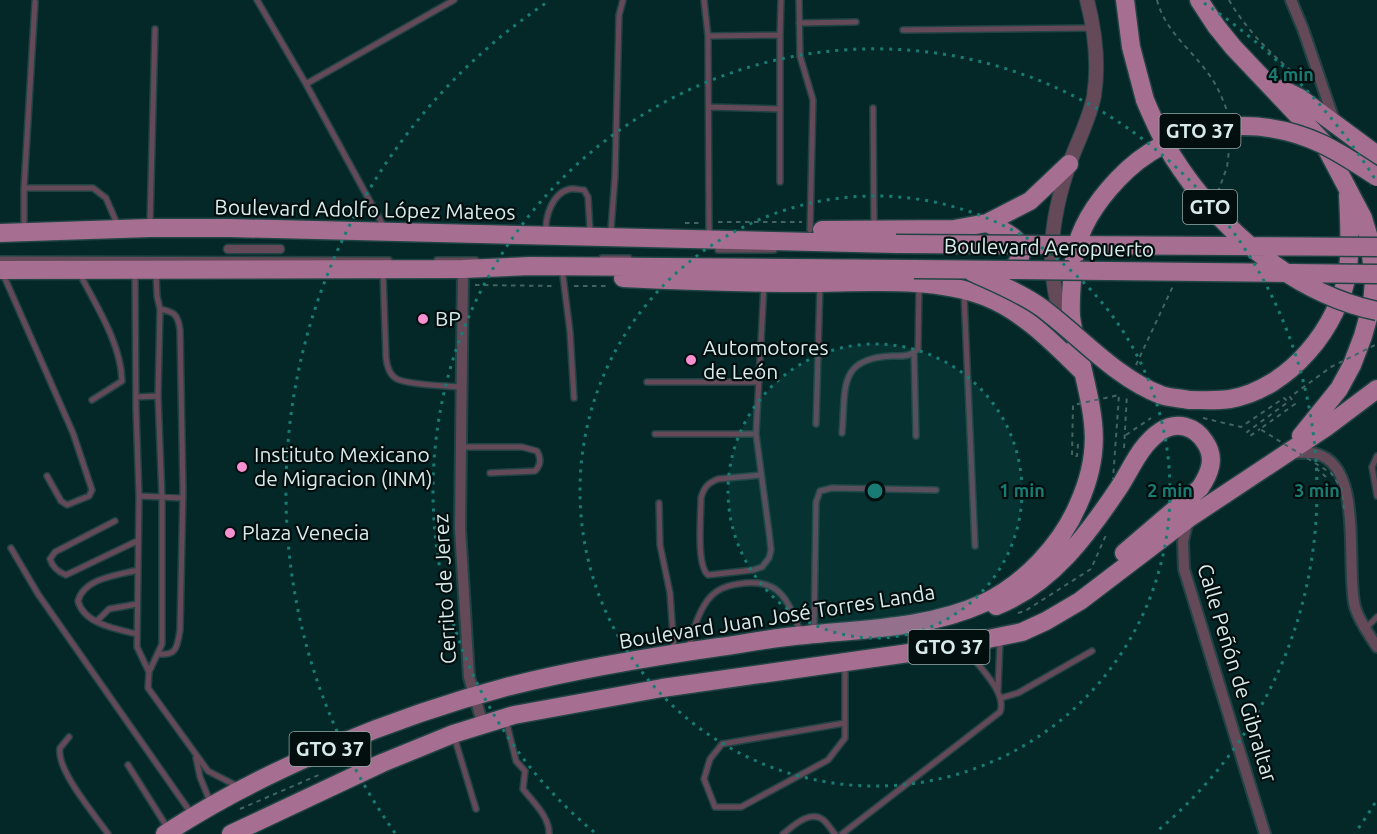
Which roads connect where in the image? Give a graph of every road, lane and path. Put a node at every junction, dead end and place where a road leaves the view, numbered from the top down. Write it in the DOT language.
graph roads {
  1 [pos="257,0"];
  2 [pos="454,0"];
  3 [pos="623,0"];
  4 [pos="704,0"];
  5 [pos="781,0"];
  6 [pos="799,0"];
  7 [pos="1087,0"];
  8 [pos="1125,0"];
  9 [pos="1199,0"];
  10 [pos="1229,0"];
  11 [pos="1291,0"];
  12 [pos="35,2"];
  13 [pos="856,21"];
  14 [pos="799,23"];
  15 [pos="1094,28"];
  16 [pos="155,29"];
  17 [pos="903,30"];
  18 [pos="780,35"];
  19 [pos="708,36"];
  20 [pos="1265,79"];
  21 [pos="306,84"];
  22 [pos="1309,86"];
  23 [pos="708,107"];
  24 [pos="873,108"];
  25 [pos="780,109"];
  26 [pos="1335,123"];
  27 [pos="1377,155"];
  28 [pos="1069,164"];
  29 [pos="1377,177"];
  30 [pos="780,182"];
  31 [pos="24,188"];
  32 [pos="1348,189"];
  33 [pos="987,222"];
  34 [pos="676,223"];
  35 [pos="709,226"];
  36 [pos="810,226"];
  37 [pos="150,228"];
  38 [pos="119,229"];
  39 [pos="611,229"];
  40 [pos="590,230"];
  41 [pos="874,230"];
  42 [pos="386,232"];
  43 [pos="546,232"];
  44 [pos="0,233"];
  45 [pos="24,233"];
  46 [pos="521,236"];
  47 [pos="1377,247"];
  48 [pos="228,249"];
  49 [pos="280,249"];
  50 [pos="776,250"];
  51 [pos="879,251"];
  52 [pos="914,251"];
  53 [pos="722,252"];
  54 [pos="591,258"];
  55 [pos="637,258"];
  56 [pos="488,259"];
  57 [pos="431,260"];
  58 [pos="811,261"];
  59 [pos="913,262"];
  60 [pos="390,264"];
  61 [pos="0,266"];
  62 [pos="530,266"];
  63 [pos="965,268"];
  64 [pos="135,269"];
  65 [pos="156,269"];
  66 [pos="77,270"];
  67 [pos="1377,274"];
  68 [pos="463,277"];
  69 [pos="563,281"];
  70 [pos="764,283"];
  71 [pos="821,283"];
  72 [pos="921,283"];
  73 [pos="1174,283"];
  74 [pos="611,286"];
  75 [pos="963,289"];
  76 [pos="160,309"];
  77 [pos="1377,311"];
  78 [pos="1377,344"];
  79 [pos="914,353"];
  80 [pos="1134,370"];
  81 [pos="1083,372"];
  82 [pos="136,378"];
  83 [pos="122,381"];
  84 [pos="646,382"];
  85 [pos="759,382"];
  86 [pos="461,387"];
  87 [pos="1129,387"];
  88 [pos="1376,390"];
  89 [pos="158,396"];
  90 [pos="1074,396"];
  91 [pos="136,397"];
  92 [pos="574,398"];
  93 [pos="92,400"];
  94 [pos="1078,414"];
  95 [pos="1157,416"];
  96 [pos="1200,417"];
  97 [pos="816,424"];
  98 [pos="1260,429"];
  99 [pos="842,433"];
  100 [pos="655,434"];
  101 [pos="756,434"];
  102 [pos="916,436"];
  103 [pos="1125,436"];
  104 [pos="1078,444"];
  105 [pos="460,447"];
  106 [pos="1124,452"];
  107 [pos="1286,453"];
  108 [pos="1377,456"];
  109 [pos="1312,465"];
  110 [pos="490,473"];
  111 [pos="761,475"];
  112 [pos="47,476"];
  113 [pos="1113,479"];
  114 [pos="1333,486"];
  115 [pos="1200,488"];
  116 [pos="936,490"];
  117 [pos="140,496"];
  118 [pos="1377,496"];
  119 [pos="162,498"];
  120 [pos="183,498"];
  121 [pos="659,504"];
  122 [pos="1338,511"];
  123 [pos="1189,518"];
  124 [pos="115,521"];
  125 [pos="1107,531"];
  126 [pos="138,541"];
  127 [pos="975,546"];
  128 [pos="11,548"];
  129 [pos="138,570"];
  130 [pos="1080,601"];
  131 [pos="137,603"];
  132 [pos="1014,615"];
  133 [pos="1377,617"];
  134 [pos="97,621"];
  135 [pos="924,621"];
  136 [pos="1365,628"];
  137 [pos="136,634"];
  138 [pos="808,635"];
  139 [pos="1000,637"];
  140 [pos="962,645"];
  141 [pos="1377,647"];
  142 [pos="1092,651"];
  143 [pos="681,653"];
  144 [pos="158,654"];
  145 [pos="844,662"];
  146 [pos="149,672"];
  147 [pos="998,690"];
  148 [pos="473,697"];
  149 [pos="1001,698"];
  150 [pos="506,718"];
  151 [pos="845,723"];
  152 [pos="483,725"];
  153 [pos="453,734"];
  154 [pos="69,737"];
  155 [pos="196,757"];
  156 [pos="128,765"];
  157 [pos="330,770"];
  158 [pos="243,789"];
  159 [pos="211,805"];
  160 [pos="477,809"];
  161 [pos="235,811"];
  162 [pos="193,817"];
  163 [pos="167,833"];
  164 [pos="108,834"];
  165 [pos="231,834"];
  166 [pos="549,834"];
  167 [pos="783,834"];
  168 [pos="835,834"];
  169 [pos="842,834"];
  170 [pos="1265,834"];
  1 -- 21 [label="lane"];
  2 -- 21 [label="lane"];
  3 -- 39 [label="lane"];
  4 -- 19 [label="lane"];
  5 -- 18 [label="lane"];
  6 -- 14 [label="lane"];
  7 -- 15 [label="street"];
  8 -- 77 [label="main road, GTO, bridge"];
  9 -- 20 [label="main road"];
  10 -- 22 [label="path"];
  11 -- 26 [label="street"];
  12 -- 31 [label="lane"];
  13 -- 14 [label="lane"];
  14 -- 36 [label="lane"];
  15 -- 17 [label="lane"];
  15 -- 28 [label="street"];
  16 -- 37 [label="lane"];
  18 -- 19 [label="lane"];
  18 -- 25 [label="lane"];
  19 -- 23 [label="lane"];
  20 -- 26 [label="main road"];
  20 -- 32 [label="main road"];
  21 -- 42 [label="lane"];
  23 -- 25 [label="lane"];
  23 -- 35 [label="lane"];
  24 -- 41 [label="lane"];
  25 -- 30 [label="lane"];
  26 -- 27 [label="main road"];
  28 -- 33 [label="main road"];
  28 -- 81 [label="street"];
  29 -- 81 [label="main road, Boulevard Juan José Torres Landa / GTO 37, bridge"];
  31 -- 38 [label="lane"];
  31 -- 45 [label="lane"];
  32 -- 63 [label="main road, bridge"];
  32 -- 107 [label="main road"];
  33 -- 41 [label="main road"];
  33 -- 72 [label="main road"];
  34 -- 35 [label="path"];
  35 -- 36 [label="main road"];
  35 -- 36 [label="path"];
  35 -- 39 [label="main road"];
  36 -- 41 [label="main road"];
  37 -- 38 [label="main road, Boulevard Adolfo López Mateos"];
  37 -- 42 [label="main road, Boulevard Adolfo López Mateos"];
  38 -- 45 [label="main road, Boulevard Adolfo López Mateos"];
  39 -- 40 [label="main road"];
  40 -- 43 [label="main road"];
  40 -- 43 [label="lane"];
  42 -- 46 [label="main road, Boulevard Adolfo López Mateos"];
  43 -- 46 [label="main road"];
  44 -- 45 [label="main road, Boulevard Adolfo López Mateos"];
  46 -- 53 [label="main road, Boulevard Adolfo López Mateos"];
  47 -- 53 [label="main road, Boulevard Aeropuerto, bridge"];
  48 -- 49 [label="street"];
  50 -- 53 [label="lane"];
  51 -- 52 [label="lane"];
  53 -- 62 [label="main road"];
  53 -- 63 [label="main road, Boulevard Aeropuerto, bridge"];
  54 -- 55 [label="lane"];
  56 -- 57 [label="lane"];
  58 -- 59 [label="lane"];
  60 -- 61 [label="lane"];
  60 -- 65 [label="main road"];
  60 -- 68 [label="main road"];
  60 -- 86 [label="lane"];
  61 -- 66 [label="main road"];
  61 -- 112 [label="lane"];
  62 -- 68 [label="main road"];
  62 -- 69 [label="main road"];
  63 -- 67 [label="main road, Boulevard Aeropuerto, bridge"];
  64 -- 65 [label="main road"];
  64 -- 66 [label="main road"];
  64 -- 82 [label="lane"];
  65 -- 76 [label="lane"];
  66 -- 83 [label="lane"];
  68 -- 69 [label="path"];
  68 -- 86 [label="street, Cerrito de Jerez"];
  69 -- 70 [label="main road"];
  69 -- 74 [label="path"];
  69 -- 92 [label="lane"];
  70 -- 71 [label="main road"];
  70 -- 85 [label="lane"];
  71 -- 72 [label="main road"];
  71 -- 97 [label="lane"];
  72 -- 75 [label="main road"];
  72 -- 79 [label="lane"];
  73 -- 80 [label="path"];
  75 -- 81 [label="main road"];
  75 -- 127 [label="lane"];
  76 -- 89 [label="lane"];
  76 -- 120 [label="lane"];
  78 -- 98 [label="path, bridge"];
  79 -- 99 [label="lane"];
  79 -- 102 [label="lane"];
  81 -- 135 [label="main road, Boulevard Juan José Torres Landa / GTO 37"];
  82 -- 83 [label="lane"];
  82 -- 91 [label="lane"];
  83 -- 93 [label="lane"];
  84 -- 85 [label="lane"];
  85 -- 101 [label="lane"];
  86 -- 105 [label="street, Cerrito de Jerez"];
  87 -- 103 [label="path"];
  88 -- 107 [label="main road, GTO 37"];
  89 -- 91 [label="lane"];
  89 -- 119 [label="lane"];
  90 -- 94 [label="path"];
  91 -- 117 [label="lane"];
  95 -- 103 [label="path"];
  96 -- 98 [label="path"];
  98 -- 122 [label="path, bridge"];
  100 -- 101 [label="lane"];
  101 -- 111 [label="lane"];
  103 -- 106 [label="path"];
  104 -- 113 [label="path, bridge"];
  105 -- 110 [label="lane"];
  105 -- 148 [label="street, Cerrito de Jerez"];
  107 -- 123 [label="main road, GTO 37"];
  107 -- 136 [label="street"];
  108 -- 118 [label="lane"];
  109 -- 114 [label="path"];
  111 -- 111 [label="lane"];
  115 -- 123 [label="street, Calle Peñón de Gibraltar"];
  115 -- 130 [label="main road"];
  115 -- 135 [label="main road"];
  116 -- 138 [label="lane"];
  117 -- 119 [label="lane"];
  117 -- 126 [label="lane"];
  119 -- 120 [label="lane"];
  119 -- 144 [label="lane"];
  120 -- 144 [label="lane"];
  121 -- 143 [label="lane"];
  123 -- 130 [label="main road, GTO 37"];
  123 -- 170 [label="street, Calle Peñón de Gibraltar"];
  124 -- 126 [label="lane"];
  125 -- 132 [label="path"];
  126 -- 129 [label="lane"];
  128 -- 162 [label="lane"];
  129 -- 131 [label="lane"];
  129 -- 134 [label="lane"];
  130 -- 139 [label="main road, GTO 37"];
  131 -- 134 [label="lane"];
  131 -- 137 [label="lane"];
  133 -- 136 [label="lane"];
  134 -- 137 [label="lane"];
  135 -- 138 [label="main road, Boulevard Juan José Torres Landa / GTO 37"];
  136 -- 141 [label="street"];
  137 -- 146 [label="lane"];
  138 -- 143 [label="main road, Boulevard Juan José Torres Landa / GTO 37"];
  138 -- 143 [label="lane"];
  139 -- 140 [label="main road, GTO 37"];
  139 -- 147 [label="lane"];
  140 -- 145 [label="main road, GTO 37"];
  140 -- 147 [label="lane"];
  142 -- 149 [label="lane"];
  143 -- 148 [label="main road, Boulevard Juan José Torres Landa / GTO 37"];
  144 -- 146 [label="lane"];
  145 -- 150 [label="main road, GTO 37"];
  145 -- 151 [label="lane"];
  146 -- 155 [label="lane"];
  147 -- 149 [label="lane"];
  148 -- 152 [label="street, Cerrito de Jerez"];
  148 -- 158 [label="main road, Boulevard Juan José Torres Landa / GTO 37"];
  149 -- 169 [label="lane"];
  150 -- 152 [label="main road, GTO 37"];
  150 -- 166 [label="lane"];
  151 -- 151 [label="lane"];
  152 -- 153 [label="main road, GTO 37"];
  153 -- 160 [label="lane"];
  153 -- 165 [label="main road, GTO 37"];
  154 -- 164 [label="lane"];
  155 -- 158 [label="lane"];
  155 -- 159 [label="lane"];
  156 -- 163 [label="lane"];
  157 -- 161 [label="path"];
  158 -- 159 [label="main road, Boulevard Juan José Torres Landa / GTO 37"];
  159 -- 162 [label="main road, Boulevard Juan José Torres Landa / GTO 37"];
  162 -- 163 [label="main road, Boulevard Juan José Torres Landa / GTO 37"];
  167 -- 168 [label="lane"];
}
